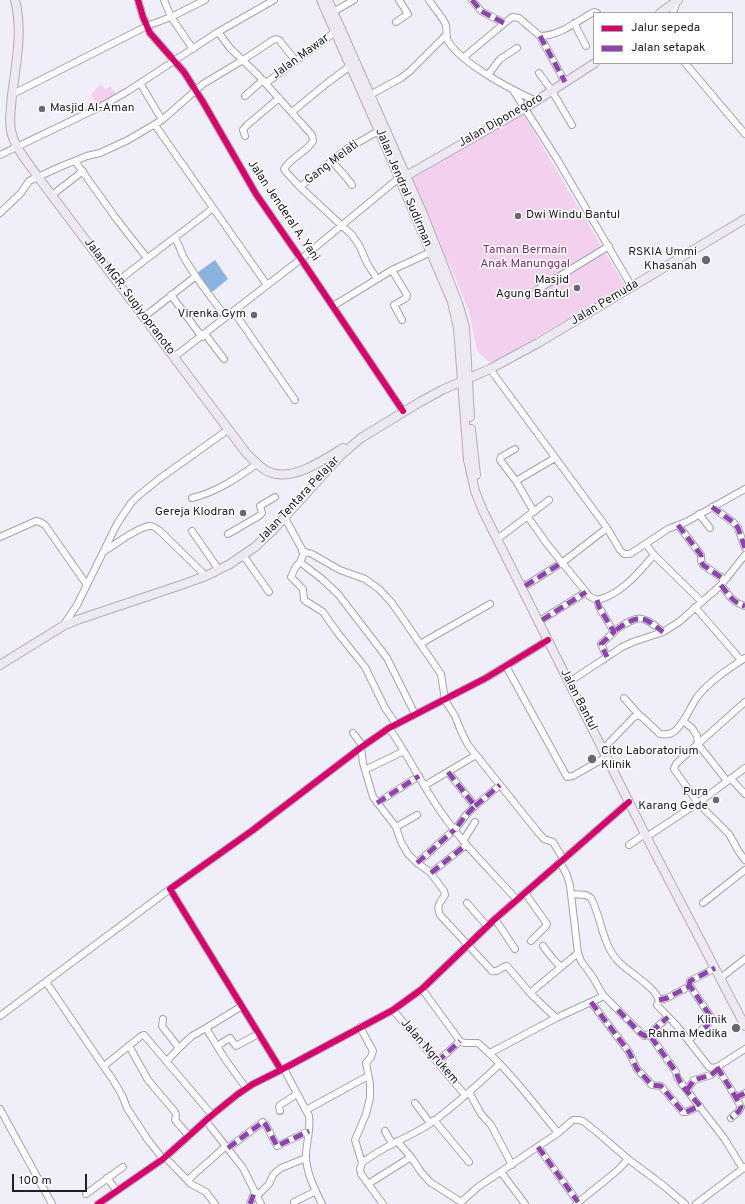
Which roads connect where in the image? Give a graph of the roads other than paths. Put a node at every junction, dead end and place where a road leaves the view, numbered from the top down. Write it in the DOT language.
graph roads {
  1 [pos="15,0"];
  2 [pos="138,0"];
  3 [pos="164,0"];
  4 [pos="205,0"];
  5 [pos="274,0"];
  6 [pos="354,0"];
  7 [pos="399,0"];
  8 [pos="429,0"];
  9 [pos="472,0"];
  10 [pos="678,1"];
  11 [pos="327,5"];
  12 [pos="593,12"];
  13 [pos="662,12"];
  14 [pos="673,12"];
  15 [pos="171,16"];
  16 [pos="396,22"];
  17 [pos="504,23"];
  18 [pos="574,23"];
  19 [pos="147,26"];
  20 [pos="218,32"];
  21 [pos="335,32"];
  22 [pos="446,35"];
  23 [pos="540,36"];
  24 [pos="586,46"];
  25 [pos="517,48"];
  26 [pos="192,49"];
  27 [pos="464,57"];
  28 [pos="174,60"];
  29 [pos="243,60"];
  30 [pos="296,61"];
  31 [pos="593,64"];
  32 [pos="686,64"];
  33 [pos="350,66"];
  34 [pos="539,73"];
  35 [pos="488,75"];
  36 [pos="264,81"];
  37 [pos="565,82"];
  38 [pos="140,83"];
  39 [pos="513,90"];
  40 [pos="196,91"];
  41 [pos="552,91"];
  42 [pos="12,94"];
  43 [pos="245,96"];
  44 [pos="370,96"];
  45 [pos="279,98"];
  46 [pos="536,102"];
  47 [pos="526,108"];
  48 [pos="292,112"];
  49 [pos="162,120"];
  50 [pos="155,125"];
  51 [pos="572,125"];
  52 [pos="382,129"];
  53 [pos="745,134"];
  54 [pos="245,136"];
  55 [pos="18,147"];
  56 [pos="0,155"];
  57 [pos="75,160"];
  58 [pos="332,161"];
  59 [pos="82,171"];
  60 [pos="38,177"];
  61 [pos="402,177"];
  62 [pos="352,185"];
  63 [pos="300,187"];
  64 [pos="52,195"];
  65 [pos="213,208"];
  66 [pos="0,213"];
  67 [pos="745,219"];
  68 [pos="342,224"];
  69 [pos="175,238"];
  70 [pos="609,246"];
  71 [pos="431,252"];
  72 [pos="147,258"];
  73 [pos="301,259"];
  74 [pos="392,270"];
  75 [pos="196,276"];
  76 [pos="377,278"];
  77 [pos="117,282"];
  78 [pos="267,285"];
  79 [pos="632,287"];
  80 [pos="537,290"];
  81 [pos="171,295"];
  82 [pos="333,306"];
  83 [pos="234,312"];
  84 [pos="144,316"];
  85 [pos="226,317"];
  86 [pos="402,320"];
  87 [pos="204,335"];
  88 [pos="174,357"];
  89 [pos="224,359"];
  90 [pos="490,369"];
  91 [pos="464,381"];
  92 [pos="295,400"];
  93 [pos="403,411"];
  94 [pos="229,429"];
  95 [pos="369,432"];
  96 [pos="515,449"];
  97 [pos="555,458"];
  98 [pos="257,464"];
  99 [pos="516,481"];
  100 [pos="745,489"];
  101 [pos="275,497"];
  102 [pos="192,498"];
  103 [pos="549,500"];
  104 [pos="712,506"];
  105 [pos="534,512"];
  106 [pos="699,514"];
  107 [pos="528,517"];
  108 [pos="285,518"];
  109 [pos="678,525"];
  110 [pos="607,528"];
  111 [pos="710,528"];
  112 [pos="192,531"];
  113 [pos="228,534"];
  114 [pos="0,537"];
  115 [pos="500,537"];
  116 [pos="646,544"];
  117 [pos="745,548"];
  118 [pos="302,551"];
  119 [pos="104,552"];
  120 [pos="654,555"];
  121 [pos="745,555"];
  122 [pos="243,556"];
  123 [pos="300,562"];
  124 [pos="563,562"];
  125 [pos="219,570"];
  126 [pos="206,576"];
  127 [pos="723,582"];
  128 [pos="87,585"];
  129 [pos="525,586"];
  130 [pos="269,592"];
  131 [pos="586,592"];
  132 [pos="597,600"];
  133 [pos="702,602"];
  134 [pos="490,604"];
  135 [pos="745,606"];
  136 [pos="695,607"];
  137 [pos="540,621"];
  138 [pos="63,626"];
  139 [pos="616,630"];
  140 [pos="663,632"];
  141 [pos="548,640"];
  142 [pos="420,644"];
  143 [pos="607,657"];
  144 [pos="743,659"];
  145 [pos="0,665"];
  146 [pos="506,666"];
  147 [pos="572,680"];
  148 [pos="624,698"];
  149 [pos="445,700"];
  150 [pos="745,702"];
  151 [pos="415,714"];
  152 [pos="640,716"];
  153 [pos="683,720"];
  154 [pos="396,724"];
  155 [pos="389,728"];
  156 [pos="353,733"];
  157 [pos="698,744"];
  158 [pos="606,746"];
  159 [pos="362,747"];
  160 [pos="404,751"];
  161 [pos="476,755"];
  162 [pos="606,757"];
  163 [pos="745,768"];
  164 [pos="365,770"];
  165 [pos="448,772"];
  166 [pos="419,776"];
  167 [pos="729,780"];
  168 [pos="424,786"];
  169 [pos="500,786"];
  170 [pos="745,794"];
  171 [pos="629,802"];
  172 [pos="377,803"];
  173 [pos="698,803"];
  174 [pos="475,806"];
  175 [pos="417,815"];
  176 [pos="475,822"];
  177 [pos="396,827"];
  178 [pos="454,830"];
  179 [pos="648,834"];
  180 [pos="465,843"];
  181 [pos="629,846"];
  182 [pos="745,860"];
  183 [pos="561,861"];
  184 [pos="417,863"];
  185 [pos="745,870"];
  186 [pos="431,873"];
  187 [pos="170,889"];
  188 [pos="525,893"];
  189 [pos="572,894"];
  190 [pos="517,900"];
  191 [pos="467,902"];
  192 [pos="703,903"];
  193 [pos="495,919"];
  194 [pos="487,926"];
  195 [pos="531,941"];
  196 [pos="467,944"];
  197 [pos="543,946"];
  198 [pos="515,949"];
  199 [pos="578,954"];
  200 [pos="745,959"];
  201 [pos="561,967"];
  202 [pos="715,968"];
  203 [pos="723,976"];
  204 [pos="46,982"];
  205 [pos="689,986"];
  206 [pos="422,989"];
  207 [pos="530,992"];
  208 [pos="602,994"];
  209 [pos="659,1000"];
  210 [pos="591,1002"];
  211 [pos="242,1006"];
  212 [pos="393,1010"];
  213 [pos="0,1016"];
  214 [pos="668,1017"];
  215 [pos="745,1017"];
  216 [pos="556,1018"];
  217 [pos="163,1020"];
  218 [pos="745,1026"];
  219 [pos="360,1027"];
  220 [pos="206,1028"];
  221 [pos="258,1034"];
  222 [pos="650,1034"];
  223 [pos="688,1040"];
  224 [pos="460,1041"];
  225 [pos="129,1046"];
  226 [pos="217,1046"];
  227 [pos="179,1048"];
  228 [pos="745,1049"];
  229 [pos="490,1053"];
  230 [pos="167,1061"];
  231 [pos="436,1062"];
  232 [pos="500,1064"];
  233 [pos="104,1066"];
  234 [pos="717,1068"];
  235 [pos="283,1070"];
  236 [pos="368,1076"];
  237 [pos="246,1088"];
  238 [pos="687,1090"];
  239 [pos="467,1093"];
  240 [pos="745,1093"];
  241 [pos="297,1094"];
  242 [pos="735,1096"];
  243 [pos="415,1103"];
  244 [pos="700,1106"];
  245 [pos="0,1109"];
  246 [pos="306,1110"];
  247 [pos="280,1111"];
  248 [pos="212,1115"];
  249 [pos="731,1118"];
  250 [pos="206,1121"];
  251 [pos="432,1122"];
  252 [pos="309,1131"];
  253 [pos="385,1131"];
  254 [pos="558,1133"];
  255 [pos="189,1136"];
  256 [pos="394,1143"];
  257 [pos="227,1147"];
  258 [pos="538,1147"];
  259 [pos="411,1157"];
  260 [pos="164,1158"];
  261 [pos="306,1158"];
  262 [pos="628,1159"];
  263 [pos="469,1162"];
  264 [pos="362,1163"];
  265 [pos="512,1165"];
  266 [pos="123,1167"];
  267 [pos="744,1168"];
  268 [pos="501,1172"];
  269 [pos="108,1178"];
  270 [pos="189,1182"];
  271 [pos="368,1184"];
  272 [pos="117,1191"];
  273 [pos="316,1191"];
  274 [pos="86,1194"];
  275 [pos="256,1194"];
  276 [pos="294,1202"];
  277 [pos="460,1203"];
  278 [pos="577,1203"];
  279 [pos="52,1204"];
  280 [pos="98,1204"];
  281 [pos="215,1204"];
  282 [pos="250,1204"];
  283 [pos="261,1204"];
  284 [pos="322,1204"];
  285 [pos="383,1204"];
  286 [pos="525,1204"];
  287 [pos="684,1204"];
  288 [pos="696,1204"];
  1 -- 42 [label="main road, Jalan MGR. Sugiyopranoto"];
  2 -- 19 [label="street, Jalan Jenderal A. Yani"];
  3 -- 15 [label="street"];
  4 -- 15 [label="street"];
  5 -- 20 [label="street"];
  6 -- 11 [label="street"];
  7 -- 16 [label="street"];
  8 -- 22 [label="street"];
  9 -- 17 [label="street"];
  10 -- 13 [label="main road"];
  10 -- 14 [label="street"];
  11 -- 21 [label="main road, Jalan Jendral Sudirman"];
  11 -- 44 [label="main road, Jalan Jendral Sudirman"];
  12 -- 18 [label="street"];
  15 -- 19 [label="street"];
  15 -- 26 [label="street"];
  17 -- 23 [label="street"];
  17 -- 27 [label="street"];
  18 -- 23 [label="street"];
  18 -- 24 [label="street"];
  19 -- 28 [label="street, Jalan Jenderal A. Yani"];
  19 -- 42 [label="street"];
  20 -- 26 [label="street"];
  20 -- 29 [label="street"];
  21 -- 30 [label="street, Jalan Mawar"];
  21 -- 33 [label="main road, Jalan Jendral Sudirman"];
  22 -- 27 [label="street"];
  22 -- 44 [label="street"];
  23 -- 37 [label="street"];
  25 -- 35 [label="street"];
  26 -- 28 [label="street"];
  27 -- 35 [label="street"];
  28 -- 38 [label="street"];
  28 -- 40 [label="street, Jalan Jenderal A. Yani"];
  29 -- 30 [label="street"];
  29 -- 36 [label="street"];
  29 -- 40 [label="street"];
  30 -- 36 [label="street, Jalan Mawar"];
  31 -- 37 [label="main road, Jalan Diponegoro"];
  32 -- 53 [label="street"];
  33 -- 48 [label="street"];
  33 -- 52 [label="main road, Jalan Jendral Sudirman"];
  34 -- 41 [label="street"];
  35 -- 39 [label="street"];
  36 -- 43 [label="street, Jalan Mawar"];
  36 -- 45 [label="street"];
  37 -- 41 [label="main road, Jalan Diponegoro"];
  38 -- 49 [label="street"];
  38 -- 55 [label="street"];
  39 -- 46 [label="street"];
  39 -- 47 [label="street"];
  40 -- 49 [label="street"];
  40 -- 73 [label="street, Jalan Jenderal A. Yani"];
  41 -- 46 [label="main road, Jalan Diponegoro"];
  41 -- 51 [label="street"];
  42 -- 55 [label="main road, Jalan MGR. Sugiyopranoto"];
  44 -- 52 [label="main road, Jalan Jendral Sudirman"];
  45 -- 48 [label="street"];
  45 -- 54 [label="street"];
  46 -- 47 [label="main road, Jalan Diponegoro"];
  47 -- 61 [label="main road, Jalan Diponegoro"];
  47 -- 70 [label="street"];
  48 -- 63 [label="street"];
  49 -- 50 [label="street"];
  50 -- 57 [label="street"];
  50 -- 65 [label="street"];
  52 -- 58 [label="street, Gang Melati"];
  52 -- 61 [label="main road, Jalan Jendral Sudirman"];
  55 -- 56 [label="street"];
  55 -- 60 [label="main road, Jalan MGR. Sugiyopranoto"];
  57 -- 59 [label="street"];
  57 -- 60 [label="street"];
  58 -- 62 [label="street"];
  58 -- 63 [label="street, Gang Melati"];
  59 -- 64 [label="street"];
  59 -- 72 [label="street"];
  60 -- 64 [label="main road, Jalan MGR. Sugiyopranoto"];
  60 -- 66 [label="street"];
  61 -- 68 [label="street"];
  61 -- 71 [label="main road, Jalan Jendral Sudirman"];
  61 -- 91 [label="main road, Jalan Jendral Sudirman"];
  63 -- 68 [label="street"];
  64 -- 77 [label="main road, Jalan MGR. Sugiyopranoto"];
  65 -- 69 [label="street"];
  65 -- 78 [label="street"];
  67 -- 79 [label="main road, Jalan Pemuda"];
  68 -- 73 [label="street"];
  68 -- 76 [label="street"];
  69 -- 72 [label="street"];
  69 -- 75 [label="street"];
  70 -- 79 [label="street"];
  70 -- 80 [label="street"];
  71 -- 74 [label="street"];
  71 -- 91 [label="main road, Jalan Jendral Sudirman"];
  72 -- 77 [label="street"];
  73 -- 78 [label="street"];
  73 -- 82 [label="street, Jalan Jenderal A. Yani"];
  74 -- 76 [label="street"];
  74 -- 86 [label="street"];
  75 -- 81 [label="street"];
  75 -- 85 [label="street"];
  76 -- 82 [label="street"];
  77 -- 84 [label="main road, Jalan MGR. Sugiyopranoto"];
  78 -- 83 [label="street"];
  79 -- 90 [label="main road, Jalan Pemuda"];
  81 -- 84 [label="street"];
  81 -- 87 [label="street"];
  82 -- 93 [label="street, Jalan Jenderal A. Yani"];
  83 -- 85 [label="street"];
  83 -- 92 [label="street"];
  84 -- 88 [label="main road, Jalan MGR. Sugiyopranoto"];
  85 -- 87 [label="street"];
  87 -- 88 [label="street"];
  87 -- 89 [label="street"];
  88 -- 94 [label="main road, Jalan MGR. Sugiyopranoto"];
  90 -- 91 [label="main road, Jalan Pemuda"];
  90 -- 97 [label="street"];
  91 -- 93 [label="main road, Jalan Tentara Pelajar"];
  91 -- 115 [label="main road, Jalan Bantul"];
  91 -- 137 [label="main road, Jalan Bantul"];
  93 -- 95 [label="main road, Jalan Tentara Pelajar"];
  94 -- 98 [label="main road, Jalan MGR. Sugiyopranoto"];
  94 -- 119 [label="street"];
  95 -- 98 [label="main road, Jalan MGR. Sugiyopranoto"];
  95 -- 108 [label="main road, Jalan Tentara Pelajar"];
  96 -- 99 [label="street"];
  97 -- 99 [label="street"];
  97 -- 110 [label="street"];
  98 -- 102 [label="street"];
  99 -- 105 [label="street"];
  100 -- 104 [label="street"];
  101 -- 113 [label="street"];
  103 -- 105 [label="street"];
  104 -- 106 [label="street"];
  104 -- 117 [label="street"];
  105 -- 107 [label="street"];
  106 -- 109 [label="street"];
  106 -- 111 [label="street"];
  107 -- 115 [label="street"];
  107 -- 124 [label="street"];
  108 -- 118 [label="street"];
  108 -- 122 [label="main road, Jalan Tentara Pelajar"];
  109 -- 116 [label="street"];
  109 -- 127 [label="street"];
  110 -- 116 [label="street"];
  110 -- 124 [label="street"];
  112 -- 125 [label="street"];
  114 -- 128 [label="street"];
  115 -- 129 [label="main road, Jalan Bantul"];
  116 -- 120 [label="street"];
  118 -- 123 [label="street"];
  118 -- 142 [label="street"];
  119 -- 126 [label="street"];
  119 -- 128 [label="street"];
  120 -- 132 [label="street"];
  120 -- 133 [label="street"];
  121 -- 127 [label="street"];
  122 -- 125 [label="main road, Jalan Tentara Pelajar"];
  122 -- 130 [label="street"];
  123 -- 151 [label="street"];
  123 -- 154 [label="street"];
  124 -- 129 [label="street"];
  124 -- 131 [label="street"];
  125 -- 126 [label="main road, Jalan Tentara Pelajar"];
  126 -- 138 [label="main road, Jalan Tentara Pelajar"];
  127 -- 133 [label="street"];
  127 -- 135 [label="street"];
  128 -- 138 [label="street"];
  129 -- 137 [label="main road, Jalan Bantul"];
  131 -- 132 [label="street"];
  131 -- 137 [label="street"];
  132 -- 143 [label="street"];
  133 -- 136 [label="street"];
  134 -- 142 [label="street"];
  136 -- 140 [label="street"];
  136 -- 144 [label="street"];
  137 -- 141 [label="main road, Jalan Bantul"];
  137 -- 147 [label="main road, Jalan Bantul"];
  138 -- 145 [label="main road, Jalan Tentara Pelajar"];
  139 -- 140 [label="street"];
  140 -- 143 [label="street"];
  141 -- 146 [label="street"];
  141 -- 162 [label="main road, Jalan Bantul"];
  142 -- 149 [label="street"];
  143 -- 147 [label="street"];
  144 -- 153 [label="street"];
  146 -- 149 [label="street"];
  146 -- 162 [label="street"];
  147 -- 158 [label="main road, Jalan Bantul"];
  148 -- 152 [label="street"];
  149 -- 151 [label="street"];
  149 -- 161 [label="street"];
  150 -- 157 [label="street"];
  151 -- 154 [label="street"];
  152 -- 153 [label="street"];
  152 -- 158 [label="street"];
  153 -- 157 [label="street"];
  154 -- 155 [label="street"];
  155 -- 159 [label="street"];
  155 -- 160 [label="street"];
  156 -- 159 [label="street"];
  157 -- 167 [label="street"];
  157 -- 173 [label="street"];
  158 -- 179 [label="main road, Jalan Bantul"];
  159 -- 164 [label="street"];
  159 -- 187 [label="street"];
  160 -- 164 [label="street"];
  160 -- 166 [label="street"];
  161 -- 165 [label="street"];
  161 -- 169 [label="street"];
  162 -- 171 [label="main road, Jalan Bantul"];
  163 -- 167 [label="street"];
  164 -- 172 [label="street"];
  165 -- 168 [label="street"];
  165 -- 174 [label="street"];
  166 -- 168 [label="street"];
  166 -- 172 [label="street"];
  167 -- 170 [label="street"];
  167 -- 173 [label="street"];
  168 -- 178 [label="street"];
  169 -- 174 [label="street"];
  169 -- 183 [label="street"];
  171 -- 179 [label="main road, Jalan Bantul"];
  171 -- 183 [label="street"];
  172 -- 177 [label="street"];
  173 -- 179 [label="street"];
  173 -- 182 [label="street"];
  174 -- 178 [label="street"];
  175 -- 177 [label="street"];
  176 -- 180 [label="street"];
  177 -- 184 [label="street"];
  178 -- 180 [label="street"];
  178 -- 184 [label="street"];
  179 -- 181 [label="street"];
  179 -- 202 [label="main road, Jalan Bantul"];
  179 -- 203 [label="main road, Jalan Bantul"];
  180 -- 186 [label="street"];
  180 -- 190 [label="street"];
  183 -- 188 [label="street"];
  183 -- 189 [label="street"];
  184 -- 186 [label="street"];
  185 -- 192 [label="street"];
  186 -- 196 [label="street"];
  187 -- 204 [label="street"];
  187 -- 211 [label="street"];
  188 -- 190 [label="street"];
  188 -- 195 [label="street"];
  189 -- 199 [label="street"];
  189 -- 209 [label="street"];
  190 -- 193 [label="street"];
  191 -- 194 [label="street"];
  193 -- 194 [label="street"];
  193 -- 198 [label="street"];
  194 -- 196 [label="street"];
  196 -- 206 [label="street"];
  196 -- 207 [label="street"];
  197 -- 201 [label="street"];
  199 -- 201 [label="street"];
  199 -- 208 [label="street"];
  200 -- 203 [label="street"];
  201 -- 207 [label="street"];
  202 -- 205 [label="street"];
  202 -- 218 [label="main road, Jalan Bantul"];
  203 -- 215 [label="main road, Jalan Bantul"];
  204 -- 213 [label="street"];
  204 -- 233 [label="street"];
  205 -- 209 [label="street"];
  205 -- 223 [label="street"];
  206 -- 212 [label="street"];
  206 -- 224 [label="street"];
  207 -- 216 [label="street"];
  208 -- 210 [label="street"];
  208 -- 222 [label="street"];
  209 -- 214 [label="street"];
  210 -- 216 [label="street"];
  210 -- 244 [label="street"];
  211 -- 220 [label="street"];
  211 -- 221 [label="street"];
  212 -- 219 [label="street"];
  212 -- 231 [label="street, Jalan Ngrukem"];
  214 -- 222 [label="street"];
  214 -- 223 [label="street"];
  216 -- 229 [label="street"];
  217 -- 227 [label="street"];
  219 -- 235 [label="street"];
  219 -- 236 [label="street"];
  220 -- 226 [label="street"];
  220 -- 227 [label="street"];
  221 -- 226 [label="street"];
  221 -- 235 [label="street"];
  222 -- 238 [label="street"];
  223 -- 234 [label="street"];
  224 -- 229 [label="street"];
  224 -- 231 [label="street"];
  225 -- 230 [label="street"];
  225 -- 233 [label="street"];
  225 -- 255 [label="street"];
  226 -- 237 [label="street"];
  227 -- 230 [label="street"];
  228 -- 234 [label="street"];
  229 -- 232 [label="street"];
  230 -- 248 [label="street"];
  231 -- 239 [label="street, Jalan Ngrukem"];
  232 -- 239 [label="street"];
  232 -- 254 [label="street"];
  233 -- 260 [label="street"];
  234 -- 238 [label="street"];
  234 -- 242 [label="street"];
  235 -- 237 [label="street"];
  235 -- 241 [label="street"];
  236 -- 246 [label="street"];
  236 -- 264 [label="street"];
  237 -- 248 [label="street"];
  238 -- 244 [label="street"];
  239 -- 251 [label="street"];
  239 -- 265 [label="street, Jalan Ngrukem"];
  240 -- 242 [label="street"];
  241 -- 246 [label="street"];
  241 -- 247 [label="street"];
  242 -- 249 [label="street"];
  243 -- 251 [label="street"];
  244 -- 267 [label="street"];
  245 -- 279 [label="street"];
  246 -- 252 [label="street"];
  248 -- 250 [label="street"];
  250 -- 255 [label="street"];
  250 -- 257 [label="street"];
  251 -- 256 [label="street"];
  251 -- 263 [label="street"];
  252 -- 257 [label="street"];
  252 -- 261 [label="street"];
  253 -- 256 [label="street"];
  254 -- 258 [label="street"];
  254 -- 262 [label="street"];
  255 -- 260 [label="street"];
  256 -- 259 [label="street"];
  256 -- 264 [label="street"];
  257 -- 270 [label="street"];
  257 -- 275 [label="street"];
  258 -- 265 [label="street"];
  258 -- 278 [label="street"];
  259 -- 271 [label="street"];
  259 -- 277 [label="street"];
  260 -- 270 [label="street"];
  260 -- 272 [label="street"];
  261 -- 273 [label="street"];
  261 -- 275 [label="street"];
  262 -- 278 [label="street"];
  262 -- 287 [label="street"];
  264 -- 271 [label="street"];
  265 -- 268 [label="street"];
  266 -- 269 [label="street"];
  267 -- 288 [label="street"];
  268 -- 277 [label="street"];
  268 -- 286 [label="street"];
  269 -- 272 [label="street"];
  269 -- 274 [label="street"];
  270 -- 281 [label="street"];
  271 -- 285 [label="street"];
  272 -- 280 [label="street"];
  273 -- 276 [label="street"];
  273 -- 284 [label="street"];
  275 -- 282 [label="street"];
  275 -- 283 [label="street"];
}
